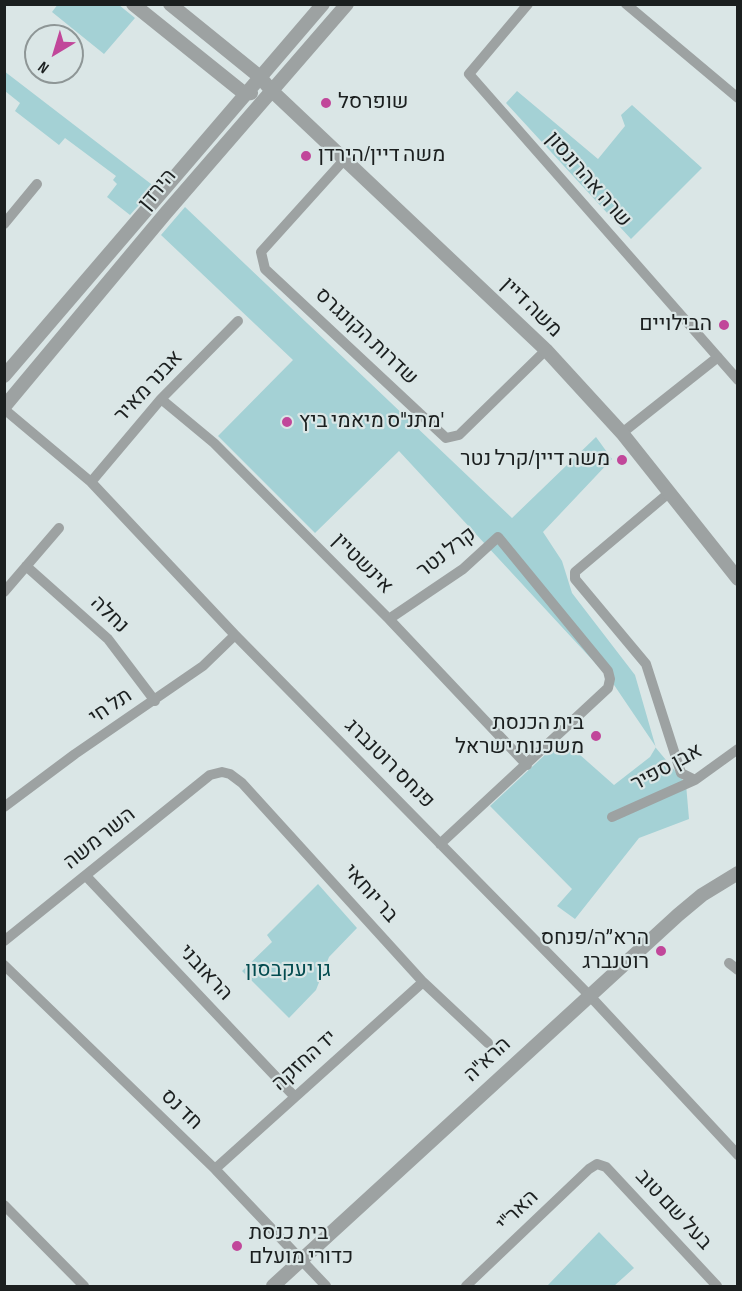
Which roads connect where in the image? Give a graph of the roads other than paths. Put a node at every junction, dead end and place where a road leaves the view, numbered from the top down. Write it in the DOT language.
graph roads {
  1 [pos="133,4"];
  2 [pos="170,4"];
  3 [pos="323,4"];
  4 [pos="347,4"];
  5 [pos="528,4"];
  6 [pos="626,4"];
  7 [pos="260,77"];
  8 [pos="271,90"];
  9 [pos="244,94"];
  10 [pos="738,98"];
  11 [pos="344,160"];
  12 [pos="37,184"];
  13 [pos="4,224"];
  14 [pos="238,321"];
  15 [pos="546,350"];
  16 [pos="718,357"];
  17 [pos="4,376"];
  18 [pos="738,380"];
  19 [pos="161,399"];
  20 [pos="4,408"];
  21 [pos="622,433"];
  22 [pos="91,482"];
  23 [pos="670,492"];
  24 [pos="59,528"];
  25 [pos="26,566"];
  26 [pos="738,579"];
  27 [pos="4,592"];
  28 [pos="389,619"];
  29 [pos="235,635"];
  30 [pos="155,701"];
  31 [pos="738,749"];
  32 [pos="527,765"];
  33 [pos="222,772"];
  34 [pos="695,780"];
  35 [pos="4,807"];
  36 [pos="612,817"];
  37 [pos="440,844"];
  38 [pos="738,873"];
  39 [pos="86,876"];
  40 [pos="4,941"];
  41 [pos="4,964"];
  42 [pos="423,982"];
  43 [pos="589,995"];
  44 [pos="488,1043"];
  45 [pos="295,1096"];
  46 [pos="738,1155"];
  47 [pos="597,1164"];
  48 [pos="215,1169"];
  49 [pos="4,1205"];
  50 [pos="302,1260"];
  51 [pos="476,1278"];
  52 [pos="84,1287"];
  53 [pos="273,1287"];
  54 [pos="327,1287"];
  55 [pos="466,1287"];
  56 [pos="484,1287"];
  57 [pos="717,1287"];
  1 -- 9 [label="street"];
  2 -- 7 [label="street, משה דיין"];
  3 -- 7 [label="street, הירדן"];
  4 -- 8 [label="street, הירדן"];
  5 -- 16 [label="street, שרה אהרונסון"];
  6 -- 10 [label="street"];
  7 -- 8 [label="street, משה דיין"];
  7 -- 9 [label="street, הירדן"];
  8 -- 9 [label="street"];
  8 -- 11 [label="street, משה דיין"];
  8 -- 20 [label="street, הירדן"];
  9 -- 17 [label="street, הירדן"];
  11 -- 15 [label="street, משה דיין"];
  11 -- 15 [label="street, שדרות הקונגרס"];
  12 -- 13 [label="street"];
  14 -- 19 [label="street, אבנר מאיר"];
  15 -- 21 [label="street, משה דיין"];
  16 -- 18 [label="street, שרה אהרונסון"];
  16 -- 21 [label="street"];
  19 -- 22 [label="street, אבנר מאיר"];
  19 -- 28 [label="street, אינשטיין"];
  20 -- 22 [label="street, פנחס רוטנברג"];
  21 -- 23 [label="street, משה דיין"];
  22 -- 29 [label="street, פנחס רוטנברג"];
  23 -- 26 [label="street, משה דיין"];
  23 -- 34 [label="street"];
  24 -- 25 [label="street"];
  25 -- 27 [label="street"];
  25 -- 30 [label="street, נחלה"];
  28 -- 32 [label="street, אינשטיין"];
  28 -- 32 [label="street, קרל נטר"];
  29 -- 30 [label="street, תל חי"];
  29 -- 37 [label="street, פנחס רוטנברג"];
  30 -- 35 [label="street, תל חי"];
  31 -- 34 [label="street, אבן ספיר"];
  32 -- 37 [label="street"];
  33 -- 39 [label="street, השר משה"];
  33 -- 42 [label="street, בר יוחאי"];
  34 -- 36 [label="street, אבן ספיר"];
  37 -- 43 [label="street, פנחס רוטנברג"];
  38 -- 43 [label="street, הרא\"ה"];
  39 -- 40 [label="street, השר משה"];
  39 -- 45 [label="street, הראובני"];
  41 -- 48 [label="street, חד נס"];
  42 -- 44 [label="street, בר יוחאי"];
  42 -- 45 [label="street, יד החזקה"];
  43 -- 46 [label="street, פנחס רוטנברג"];
  43 -- 50 [label="street, הרא\"ה"];
  45 -- 48 [label="street, יד החזקה"];
  47 -- 51 [label="street, האר\"י"];
  47 -- 57 [label="street, בעל שם טוב"];
  48 -- 50 [label="street, חד נס"];
  49 -- 52 [label="street"];
  50 -- 53 [label="street, הרא\"ה"];
  50 -- 54 [label="street, חד נס"];
  51 -- 55 [label="street, האר\"י"];
  51 -- 56 [label="street"];
}
